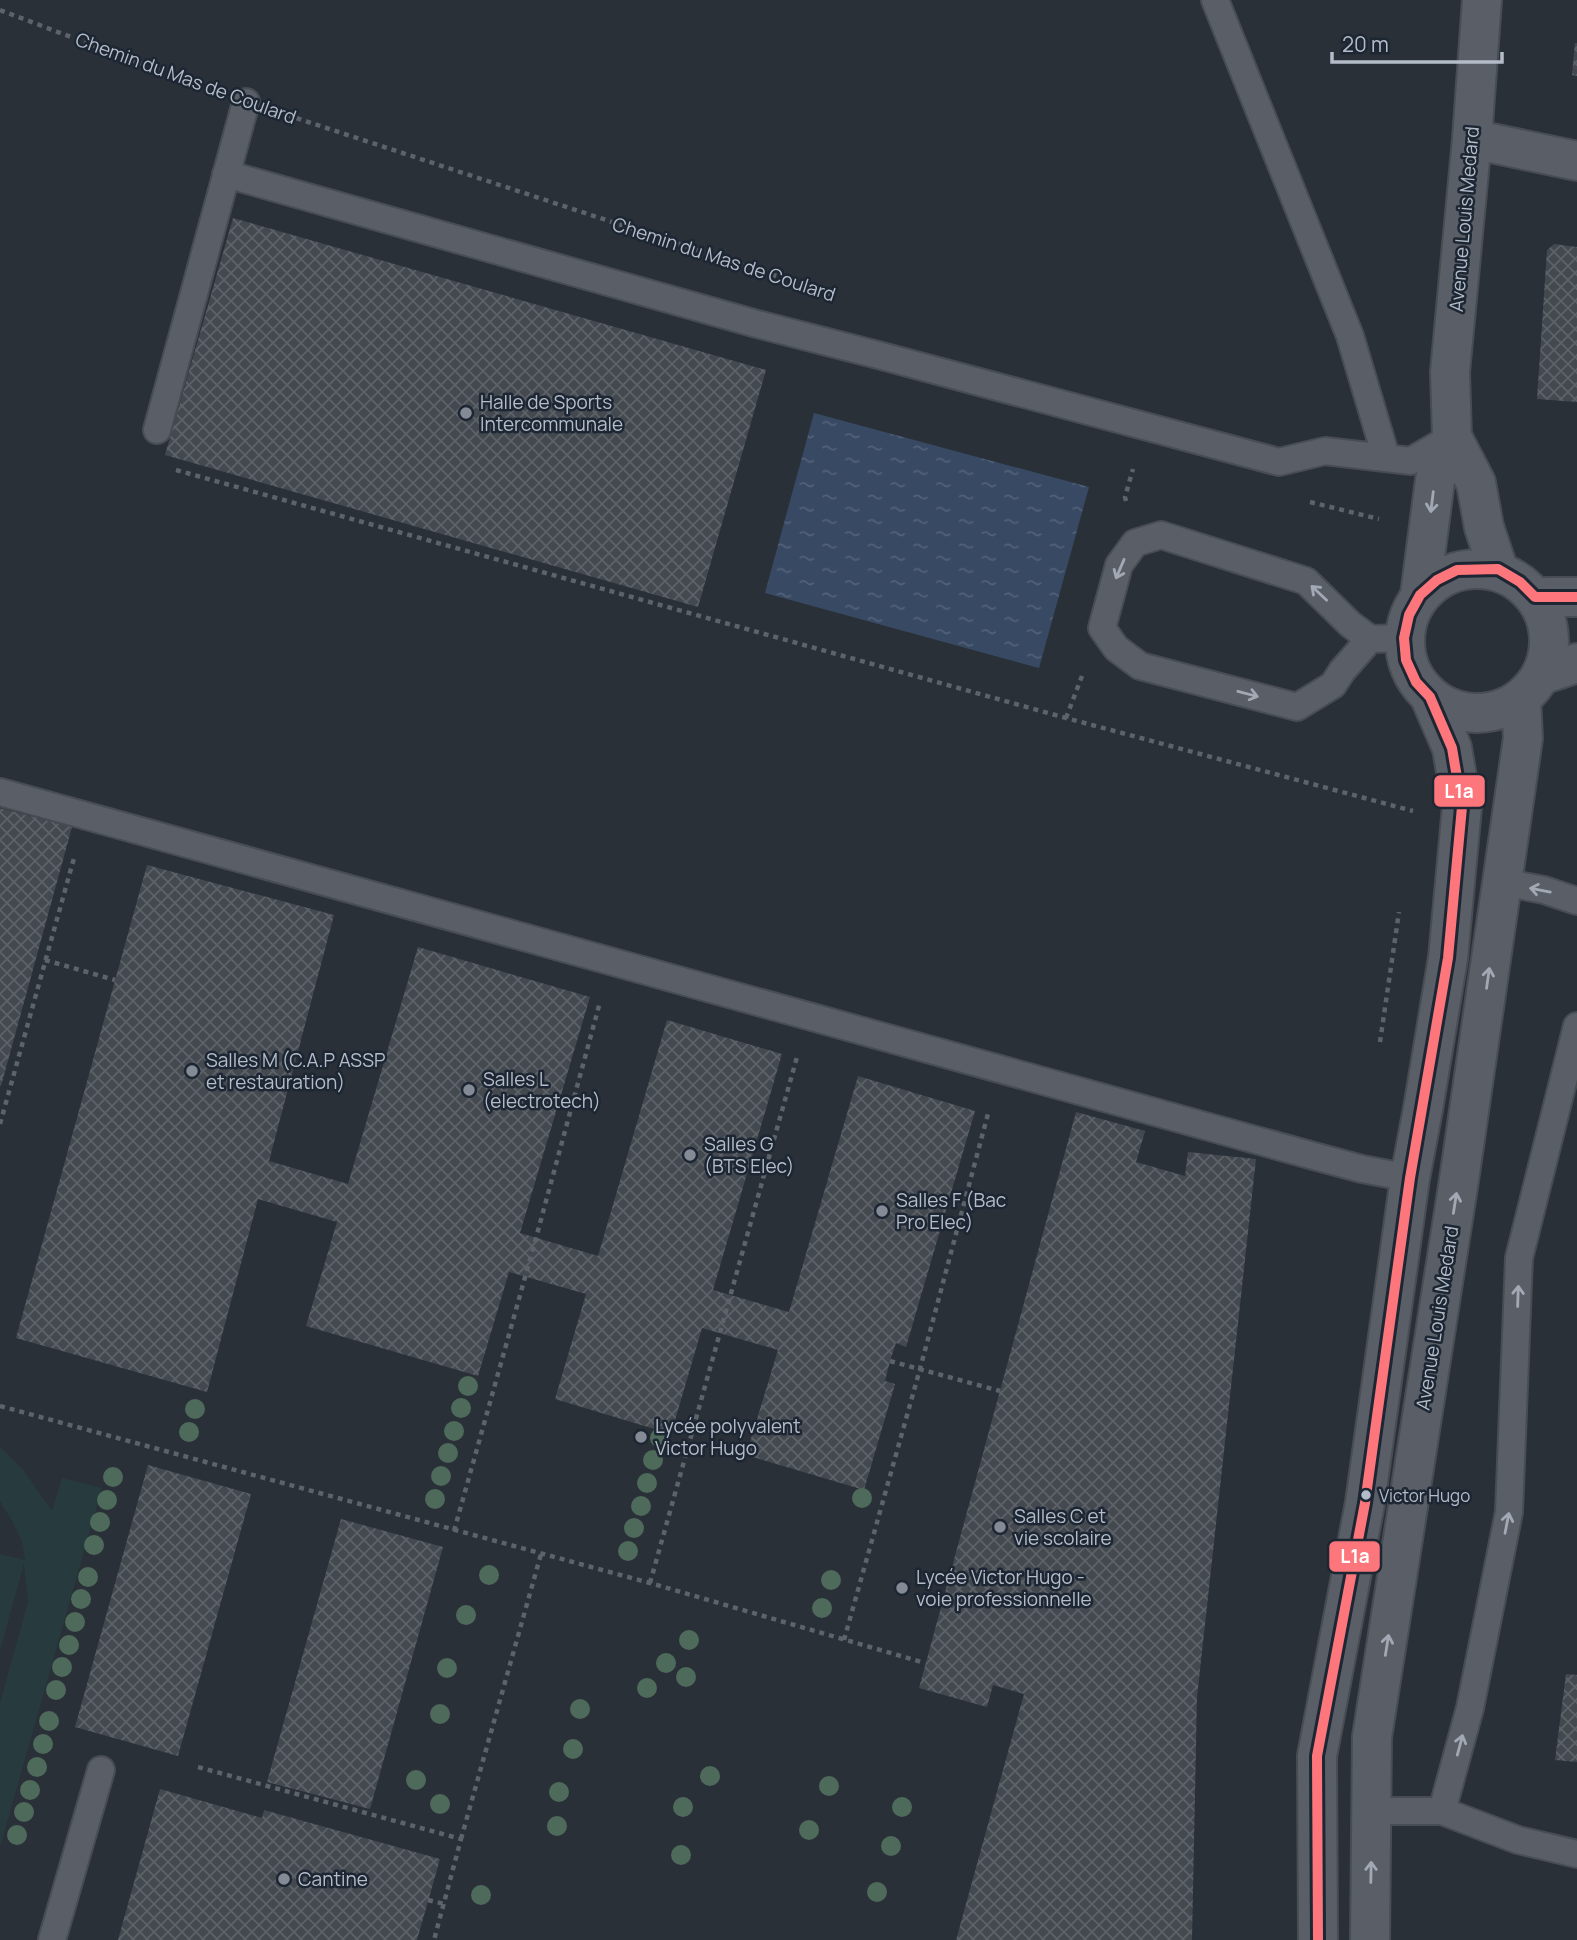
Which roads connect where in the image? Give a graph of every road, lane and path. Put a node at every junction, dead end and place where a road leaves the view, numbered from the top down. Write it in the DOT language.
graph roads {
  1 [pos="1215,0"];
  2 [pos="1482,0"];
  3 [pos="0,10"];
  4 [pos="246,102"];
  5 [pos="1472,139"];
  6 [pos="1577,161"];
  7 [pos="226,174"];
  8 [pos="842,298"];
  9 [pos="157,430"];
  10 [pos="1452,437"];
  11 [pos="1386,457"];
  12 [pos="1498,569"];
  13 [pos="1420,595"];
  14 [pos="1535,597"];
  15 [pos="1577,597"];
  16 [pos="1387,638"];
  17 [pos="1577,663"];
  18 [pos="1531,686"];
  19 [pos="1430,697"];
  20 [pos="0,792"];
  21 [pos="1414,811"];
  22 [pos="86,816"];
  23 [pos="1502,882"];
  24 [pos="1577,901"];
  25 [pos="46,960"];
  26 [pos="611,961"];
  27 [pos="115,980"];
  28 [pos="809,1016"];
  29 [pos="1577,1026"];
  30 [pos="1000,1068"];
  31 [pos="0,1124"];
  32 [pos="1410,1178"];
  33 [pos="890,1361"];
  34 [pos="920,1369"];
  35 [pos="1000,1391"];
  36 [pos="0,1406"];
  37 [pos="454,1531"];
  38 [pos="541,1554"];
  39 [pos="650,1583"];
  40 [pos="844,1640"];
  41 [pos="925,1663"];
  42 [pos="198,1767"];
  43 [pos="101,1770"];
  44 [pos="1371,1811"];
  45 [pos="1443,1811"];
  46 [pos="461,1839"];
  47 [pos="1577,1854"];
  48 [pos="428,1900"];
  49 [pos="444,1904"];
  50 [pos="52,1940"];
  51 [pos="434,1940"];
  52 [pos="1318,1940"];
  53 [pos="1370,1940"];
  1 -- 11 [label="lane"];
  2 -- 5 [label="street, Avenue Louis Medard"];
  3 -- 4 [label="path, Chemin du Mas de Coulard"];
  4 -- 7 [label="lane"];
  4 -- 8 [label="path, Chemin du Mas de Coulard"];
  5 -- 6 [label="street"];
  5 -- 10 [label="street, Avenue Louis Medard"];
  7 -- 9 [label="lane"];
  7 -- 11 [label="lane"];
  9 -- 21 [label="path"];
  10 -- 11 [label="lane"];
  10 -- 12 [label="street, Avenue Louis Medard"];
  10 -- 13 [label="street, Avenue Louis Medard, one-way"];
  12 -- 13 [label="street"];
  12 -- 14 [label="street"];
  13 -- 16 [label="street"];
  14 -- 15 [label="street"];
  14 -- 18 [label="street"];
  16 -- 16 [label="lane, one-way"];
  16 -- 19 [label="street"];
  17 -- 18 [label="street"];
  18 -- 19 [label="street"];
  18 -- 23 [label="street, Avenue Louis Medard"];
  19 -- 32 [label="street"];
  20 -- 22 [label="lane"];
  22 -- 25 [label="path"];
  22 -- 26 [label="lane"];
  24 -- 23 [label="lane, one-way"];
  44 -- 23 [label="street, Avenue Louis Medard, one-way"];
  25 -- 27 [label="path"];
  25 -- 31 [label="path"];
  26 -- 28 [label="lane"];
  26 -- 37 [label="path"];
  28 -- 30 [label="lane"];
  28 -- 39 [label="path"];
  45 -- 29 [label="lane, one-way"];
  30 -- 32 [label="lane"];
  30 -- 34 [label="path"];
  32 -- 52 [label="street"];
  33 -- 34 [label="path"];
  34 -- 35 [label="path"];
  34 -- 40 [label="path"];
  36 -- 37 [label="path"];
  37 -- 38 [label="path"];
  38 -- 39 [label="path"];
  38 -- 46 [label="path"];
  39 -- 40 [label="path"];
  40 -- 41 [label="path"];
  42 -- 46 [label="path"];
  43 -- 50 [label="lane"];
  44 -- 45 [label="lane"];
  53 -- 44 [label="street, Avenue Louis Medard, one-way"];
  45 -- 47 [label="lane"];
  46 -- 49 [label="path"];
  48 -- 49 [label="path"];
  49 -- 51 [label="path"];
}
